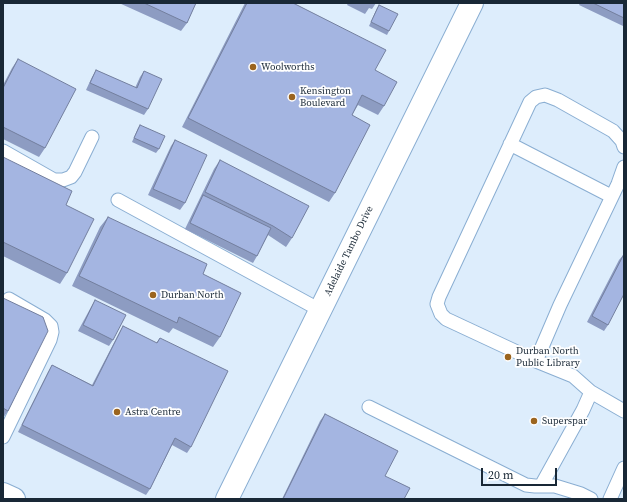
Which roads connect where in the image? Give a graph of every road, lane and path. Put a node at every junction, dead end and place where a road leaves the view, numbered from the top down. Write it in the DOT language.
graph roads {
  1 [pos="472,3"];
  2 [pos="92,136"];
  3 [pos="510,144"];
  4 [pos="624,147"];
  5 [pos="3,151"];
  6 [pos="624,167"];
  7 [pos="612,196"];
  8 [pos="118,200"];
  9 [pos="10,299"];
  10 [pos="320,310"];
  11 [pos="536,361"];
  12 [pos="591,392"];
  13 [pos="369,407"];
  14 [pos="624,411"];
  15 [pos="3,437"];
  16 [pos="624,468"];
  17 [pos="541,486"];
  18 [pos="3,494"];
  19 [pos="14,499"];
  20 [pos="227,499"];
  21 [pos="591,499"];
  22 [pos="610,499"];
  1 -- 10 [label="street, Adelaide Tambo Drive"];
  2 -- 5 [label="lane"];
  3 -- 4 [label="lane"];
  3 -- 7 [label="lane"];
  3 -- 11 [label="lane"];
  6 -- 7 [label="lane"];
  7 -- 11 [label="lane"];
  8 -- 10 [label="lane"];
  9 -- 15 [label="lane"];
  10 -- 20 [label="street, Adelaide Tambo Drive"];
  11 -- 12 [label="lane"];
  12 -- 14 [label="lane"];
  12 -- 17 [label="lane"];
  13 -- 17 [label="lane"];
  16 -- 22 [label="lane"];
  17 -- 21 [label="lane"];
  18 -- 19 [label="street"];
}
